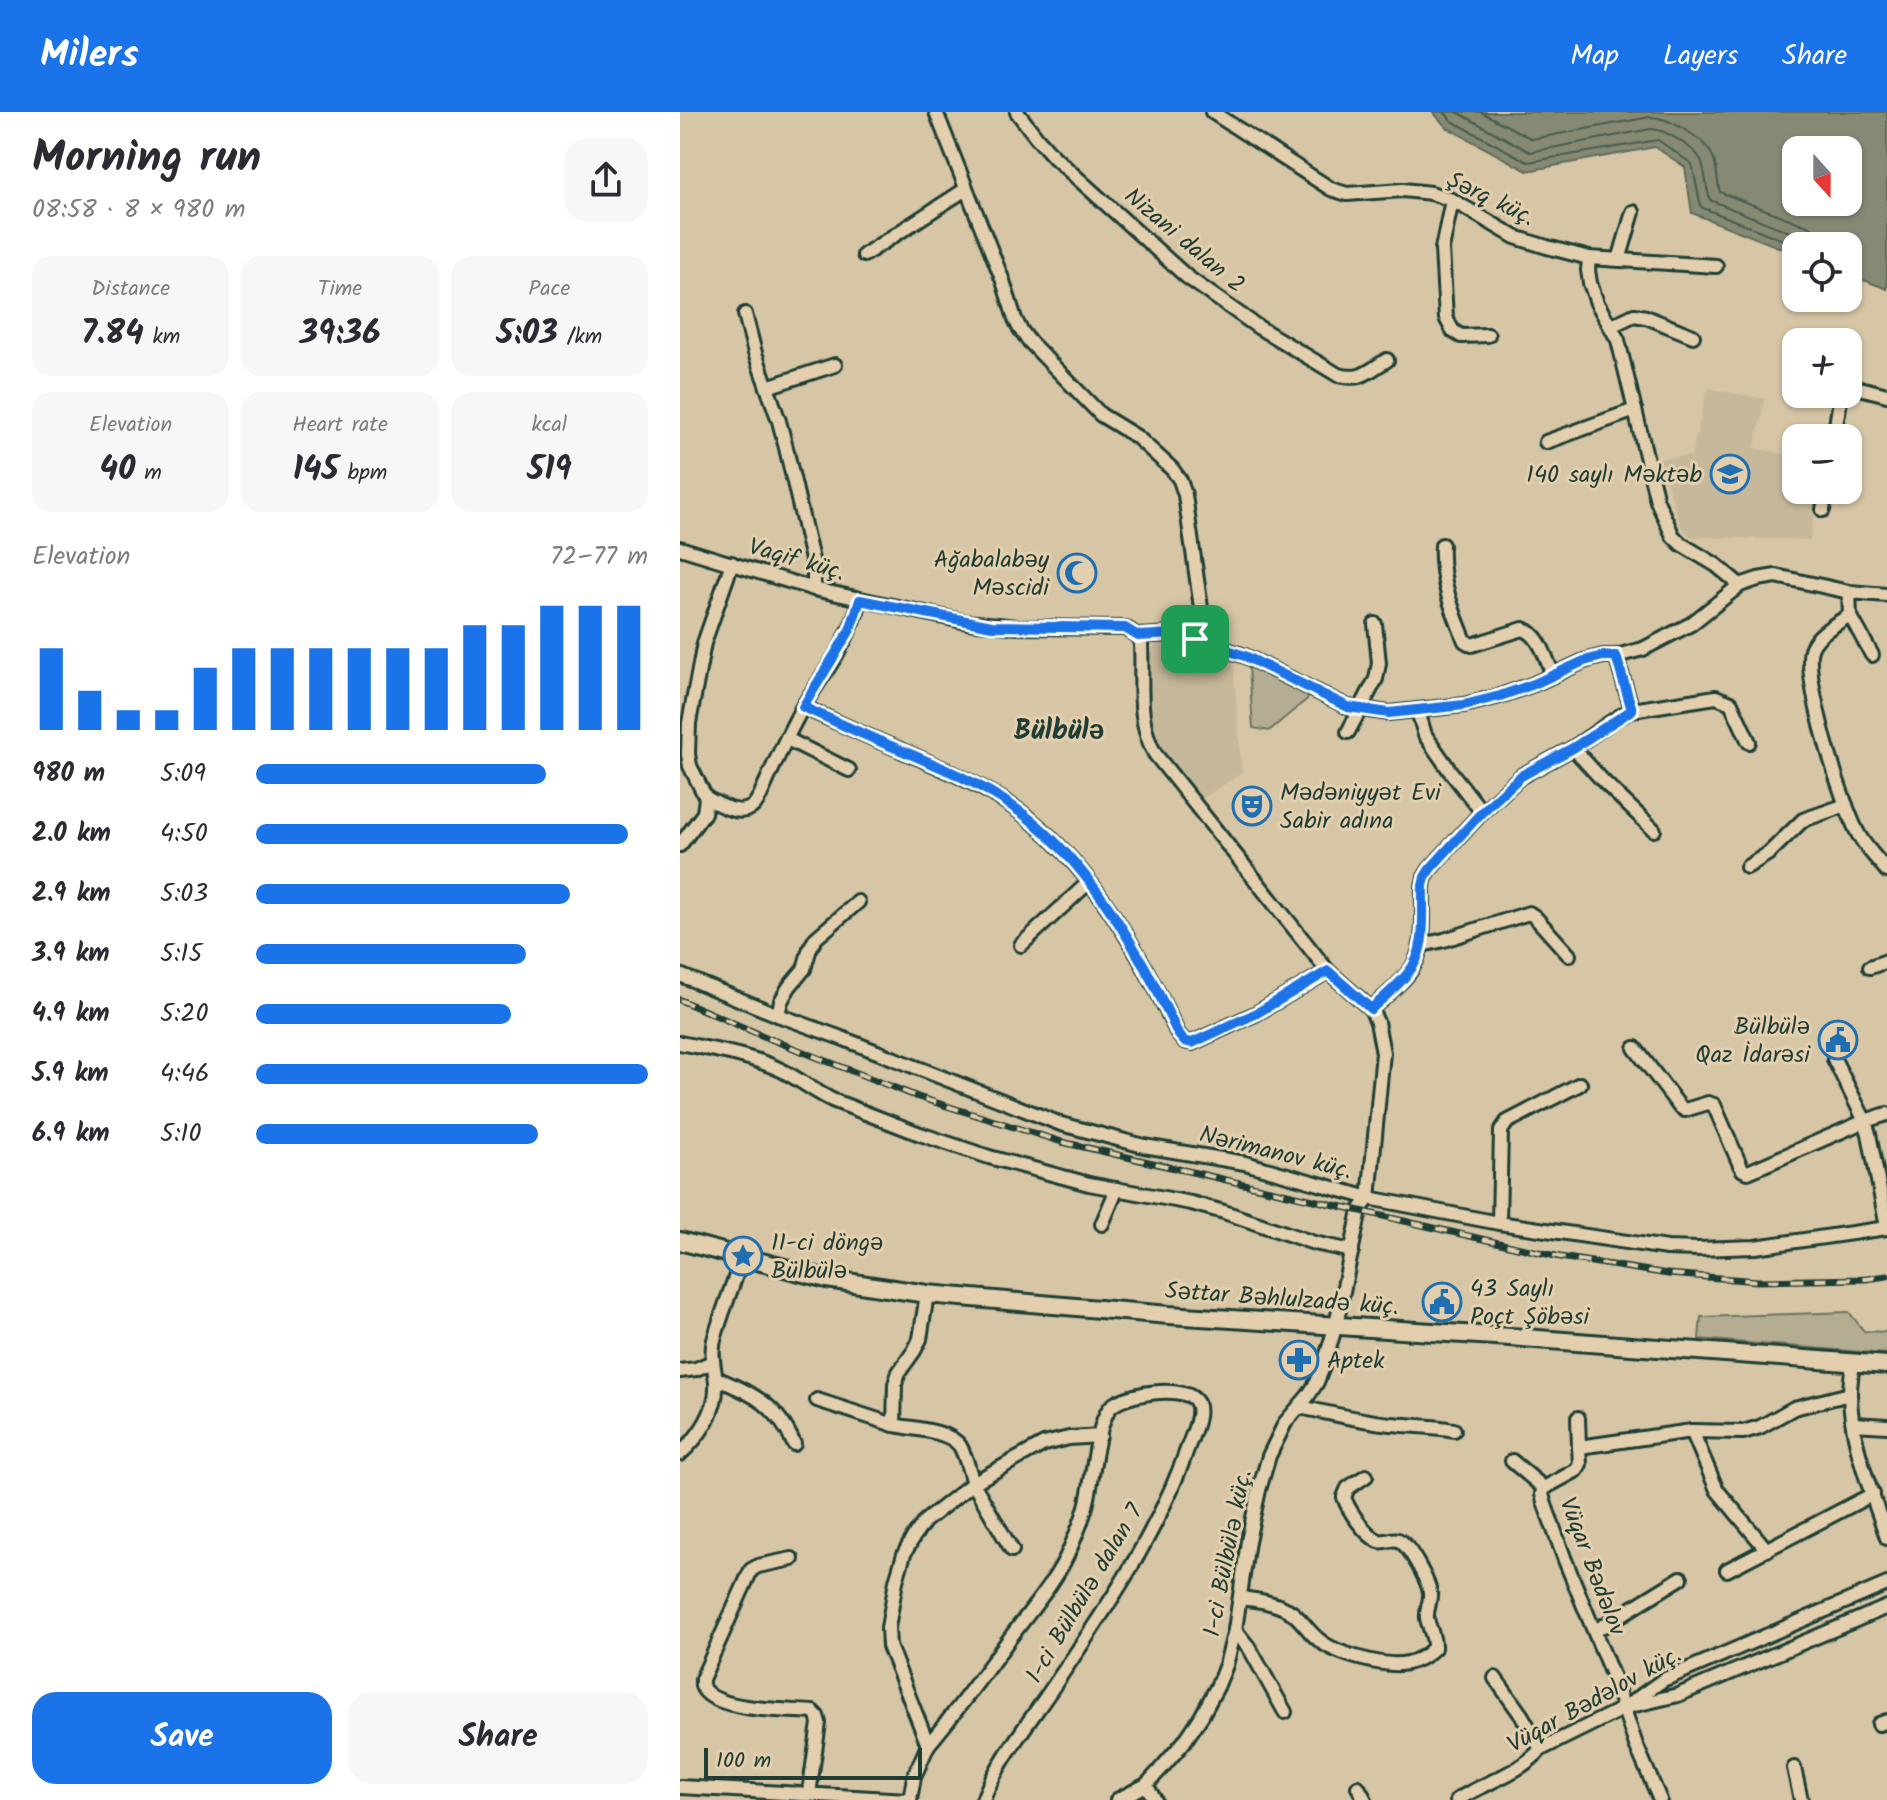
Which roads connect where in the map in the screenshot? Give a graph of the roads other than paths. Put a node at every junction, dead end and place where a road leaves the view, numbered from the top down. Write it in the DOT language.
graph roads {
  1 [pos="936,112"];
  2 [pos="1017,112"];
  3 [pos="1212,112"];
  4 [pos="966,189"];
  5 [pos="1452,200"];
  6 [pos="1633,212"];
  7 [pos="864,255"];
  8 [pos="1589,258"];
  9 [pos="1619,260"];
  10 [pos="1716,266"];
  11 [pos="745,314"];
  12 [pos="1611,326"];
  13 [pos="1488,335"];
  14 [pos="1693,336"];
  15 [pos="1387,360"];
  16 [pos="835,365"];
  17 [pos="767,387"];
  18 [pos="1862,389"];
  19 [pos="1887,395"];
  20 [pos="1635,410"];
  21 [pos="1546,442"];
  22 [pos="1824,504"];
  23 [pos="1823,510"];
  24 [pos="1442,545"];
  25 [pos="680,548"];
  26 [pos="732,563"];
  27 [pos="1740,585"];
  28 [pos="814,589"];
  29 [pos="1849,592"];
  30 [pos="1887,595"];
  31 [pos="860,600"];
  32 [pos="1850,615"];
  33 [pos="1375,624"];
  34 [pos="1138,636"];
  35 [pos="1195,639"];
  36 [pos="1872,655"];
  37 [pos="1616,656"];
  38 [pos="1553,675"];
  39 [pos="803,707"];
  40 [pos="1359,710"];
  41 [pos="1632,710"];
  42 [pos="1418,711"];
  43 [pos="684,723"];
  44 [pos="1348,732"];
  45 [pos="787,739"];
  46 [pos="1749,742"];
  47 [pos="1573,748"];
  48 [pos="685,768"];
  49 [pos="849,770"];
  50 [pos="706,798"];
  51 [pos="1846,805"];
  52 [pos="1482,812"];
  53 [pos="1654,830"];
  54 [pos="680,845"];
  55 [pos="1747,867"];
  56 [pos="1887,871"];
  57 [pos="1089,882"];
  58 [pos="858,902"];
  59 [pos="1021,945"];
  60 [pos="1422,945"];
  61 [pos="1569,955"];
  62 [pos="1887,961"];
  63 [pos="1870,967"];
  64 [pos="1328,971"];
  65 [pos="680,975"];
  66 [pos="1371,1009"];
  67 [pos="778,1015"];
  68 [pos="680,1043"];
  69 [pos="1635,1048"];
  70 [pos="1834,1059"];
  71 [pos="1580,1084"];
  72 [pos="1887,1114"];
  73 [pos="1865,1121"];
  74 [pos="1117,1189"];
  75 [pos="1369,1198"];
  76 [pos="1499,1223"];
  77 [pos="1102,1224"];
  78 [pos="1887,1227"];
  79 [pos="680,1241"];
  80 [pos="1352,1251"];
  81 [pos="743,1256"];
  82 [pos="927,1294"];
  83 [pos="1336,1325"];
  84 [pos="712,1362"];
  85 [pos="1853,1362"];
  86 [pos="1887,1365"];
  87 [pos="680,1371"];
  88 [pos="716,1378"];
  89 [pos="1850,1394"];
  90 [pos="817,1400"];
  91 [pos="1299,1407"];
  92 [pos="1578,1418"];
  93 [pos="1854,1424"];
  94 [pos="894,1425"];
  95 [pos="1887,1426"];
  96 [pos="1454,1430"];
  97 [pos="1692,1431"];
  98 [pos="1100,1436"];
  99 [pos="794,1444"];
  100 [pos="1579,1447"];
  101 [pos="680,1454"];
  102 [pos="1512,1461"];
  103 [pos="1366,1476"];
  104 [pos="973,1483"];
  105 [pos="1544,1488"];
  106 [pos="1873,1494"];
  107 [pos="1887,1538"];
  108 [pos="1012,1550"];
  109 [pos="1767,1550"];
  110 [pos="792,1559"];
  111 [pos="1727,1570"];
  112 [pos="1681,1578"];
  113 [pos="1887,1584"];
  114 [pos="1240,1598"];
  115 [pos="1887,1607"];
  116 [pos="1235,1630"];
  117 [pos="1595,1631"];
  118 [pos="1495,1678"];
  119 [pos="1624,1708"];
  120 [pos="1285,1712"];
  121 [pos="928,1745"];
  122 [pos="1541,1749"];
  123 [pos="1794,1768"];
  124 [pos="1146,1785"];
  125 [pos="680,1787"];
  126 [pos="1358,1787"];
  127 [pos="809,1794"];
  128 [pos="909,1800"];
  129 [pos="983,1800"];
  130 [pos="1117,1800"];
  131 [pos="1155,1800"];
  132 [pos="1365,1800"];
  133 [pos="1457,1800"];
  134 [pos="1660,1800"];
  135 [pos="1801,1800"];
  1 -- 4 [label="street"];
  2 -- 15 [label="street, Nizani dalan 2"];
  3 -- 5 [label="street, Şərq küç."];
  4 -- 7 [label="street"];
  4 -- 35 [label="street"];
  5 -- 8 [label="street, Şərq küç."];
  5 -- 13 [label="street"];
  6 -- 9 [label="street"];
  8 -- 9 [label="street, Şərq küç."];
  8 -- 12 [label="street"];
  9 -- 10 [label="street, Şərq küç."];
  11 -- 17 [label="street"];
  12 -- 14 [label="street"];
  12 -- 20 [label="street"];
  16 -- 17 [label="street"];
  17 -- 28 [label="street"];
  18 -- 19 [label="street"];
  20 -- 21 [label="street"];
  20 -- 27 [label="street"];
  22 -- 23 [label="street"];
  24 -- 38 [label="street"];
  25 -- 26 [label="street, Vaqif küç."];
  26 -- 28 [label="street, Vaqif küç."];
  26 -- 43 [label="street"];
  27 -- 29 [label="street"];
  27 -- 37 [label="street, Vaqif küç."];
  28 -- 31 [label="street, Vaqif küç."];
  29 -- 30 [label="street"];
  29 -- 32 [label="street"];
  31 -- 34 [label="street, Vaqif küç."];
  31 -- 39 [label="street"];
  32 -- 36 [label="street"];
  32 -- 51 [label="street"];
  33 -- 40 [label="street"];
  34 -- 35 [label="street, Vaqif küç."];
  34 -- 64 [label="street"];
  35 -- 40 [label="street, Vaqif küç."];
  37 -- 38 [label="street, Vaqif küç."];
  37 -- 41 [label="street"];
  38 -- 42 [label="street, Vaqif küç."];
  39 -- 45 [label="street"];
  39 -- 57 [label="street"];
  40 -- 42 [label="street, Vaqif küç."];
  40 -- 44 [label="street"];
  41 -- 46 [label="street"];
  41 -- 47 [label="street"];
  42 -- 52 [label="street"];
  43 -- 48 [label="street"];
  45 -- 49 [label="street"];
  45 -- 50 [label="street"];
  47 -- 52 [label="street"];
  47 -- 53 [label="street"];
  48 -- 50 [label="street"];
  50 -- 54 [label="street"];
  51 -- 55 [label="street"];
  51 -- 56 [label="street"];
  52 -- 60 [label="street"];
  57 -- 59 [label="street"];
  57 -- 64 [label="street"];
  58 -- 67 [label="street"];
  60 -- 61 [label="street"];
  60 -- 66 [label="street"];
  62 -- 63 [label="street"];
  64 -- 66 [label="street"];
  65 -- 67 [label="street, Nərimanov küç."];
  66 -- 75 [label="street, 1-ci Bülbülə küç."];
  67 -- 75 [label="street, Nərimanov küç."];
  68 -- 74 [label="street"];
  69 -- 73 [label="street"];
  70 -- 73 [label="street"];
  71 -- 76 [label="street"];
  72 -- 73 [label="street"];
  73 -- 78 [label="street"];
  74 -- 77 [label="street"];
  74 -- 80 [label="street"];
  75 -- 76 [label="street, Nərimanov küç."];
  75 -- 80 [label="street, 1-ci Bülbülə küç."];
  76 -- 78 [label="street, Nərimanov küç."];
  79 -- 81 [label="main road, Səttar Bəhlulzadə küç."];
  80 -- 83 [label="street, 1-ci Bülbülə küç."];
  81 -- 82 [label="main road, Səttar Bəhlulzadə küç."];
  81 -- 84 [label="street"];
  82 -- 83 [label="main road, Səttar Bəhlulzadə küç."];
  82 -- 94 [label="street"];
  83 -- 85 [label="main road, Səttar Bəhlulzadə küç."];
  83 -- 91 [label="street, 1-ci Bülbülə küç."];
  84 -- 87 [label="street"];
  84 -- 88 [label="street"];
  85 -- 86 [label="main road, Səttar Bəhlulzadə küç."];
  85 -- 89 [label="street"];
  88 -- 99 [label="street"];
  88 -- 101 [label="street"];
  89 -- 93 [label="street"];
  89 -- 97 [label="street"];
  90 -- 94 [label="street"];
  91 -- 96 [label="street"];
  91 -- 114 [label="street, 1-ci Bülbülə küç."];
  92 -- 100 [label="street"];
  93 -- 95 [label="street"];
  93 -- 106 [label="street"];
  94 -- 104 [label="street"];
  97 -- 100 [label="street"];
  97 -- 109 [label="street"];
  98 -- 104 [label="street"];
  98 -- 121 [label="street, 1-ci Bülbülə dalan 7"];
  98 -- 129 [label="street, 1-ci Bülbülə dalan 7"];
  100 -- 105 [label="street, Vüqar Bədəlov"];
  102 -- 105 [label="street"];
  103 -- 114 [label="street"];
  104 -- 108 [label="street"];
  104 -- 121 [label="street"];
  105 -- 117 [label="street, Vüqar Bədəlov"];
  106 -- 107 [label="street"];
  106 -- 109 [label="street"];
  109 -- 111 [label="street"];
  110 -- 127 [label="street"];
  112 -- 117 [label="street"];
  113 -- 119 [label="street, Vüqar Bədəlov küç."];
  114 -- 116 [label="street, 1-ci Bülbülə küç."];
  115 -- 119 [label="street"];
  116 -- 120 [label="street"];
  116 -- 124 [label="street, 1-ci Bülbülə küç."];
  117 -- 119 [label="street, Vüqar Bədəlov"];
  118 -- 122 [label="street"];
  119 -- 122 [label="street, Vüqar Bədəlov küç."];
  119 -- 134 [label="street, Vüqar Bədəlov"];
  121 -- 128 [label="street, 1-ci Bülbülə dalan 7"];
  122 -- 133 [label="street, Vüqar Bədəlov küç."];
  123 -- 135 [label="street"];
  124 -- 130 [label="street, 1-ci Bülbülə küç."];
  124 -- 131 [label="street"];
  125 -- 127 [label="street"];
  126 -- 132 [label="street"];
  127 -- 128 [label="street"];
}
